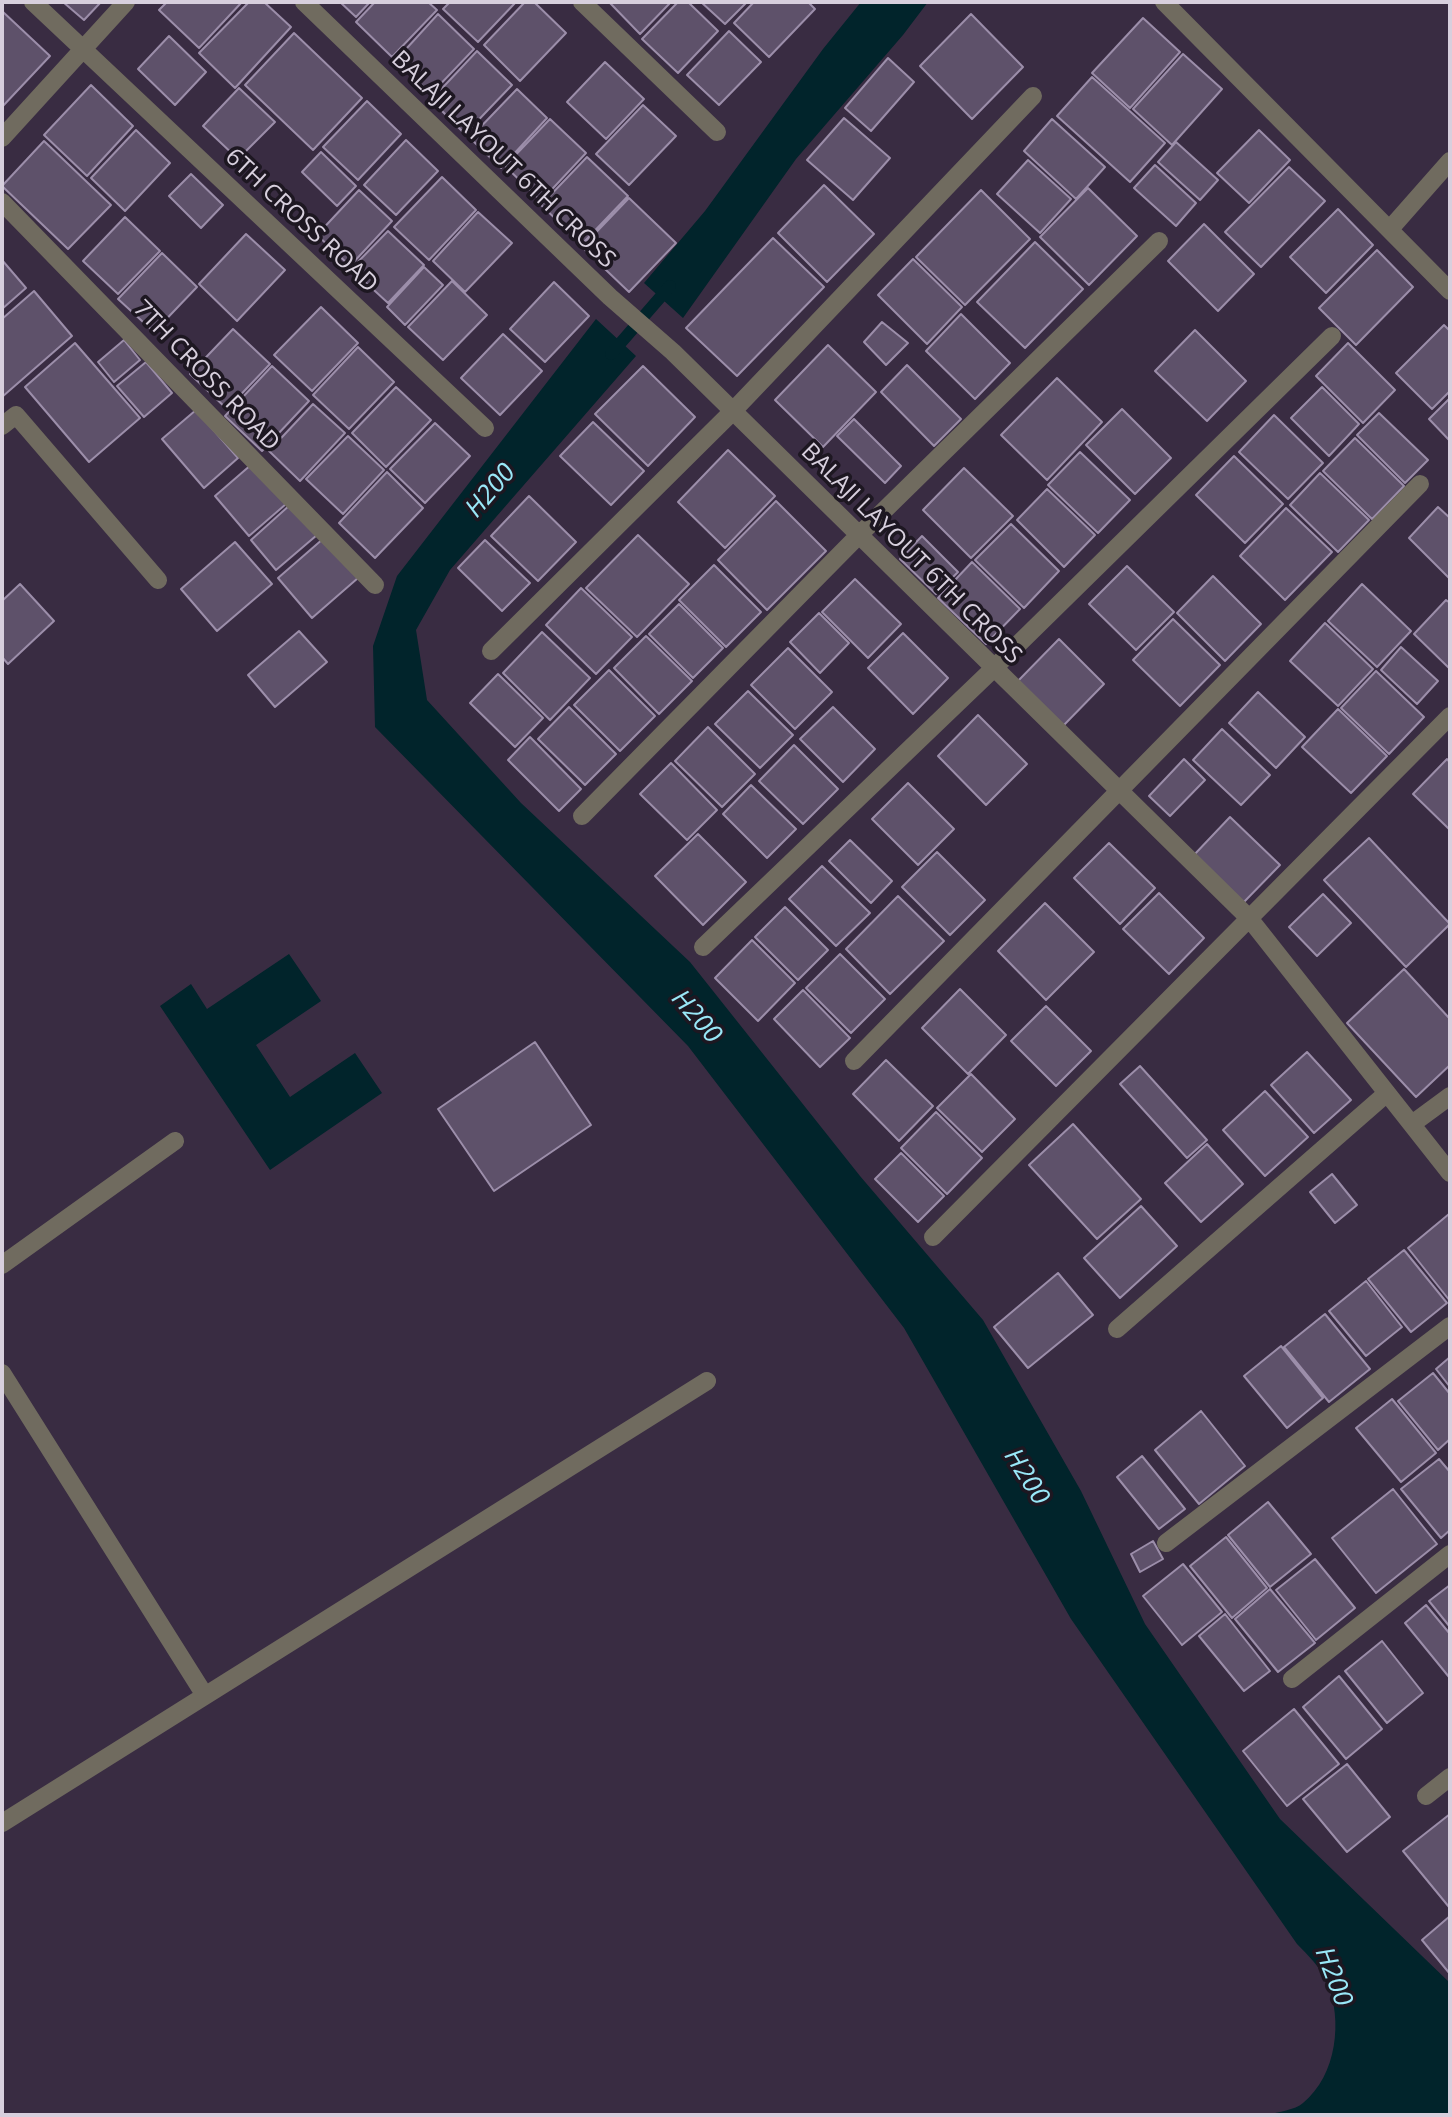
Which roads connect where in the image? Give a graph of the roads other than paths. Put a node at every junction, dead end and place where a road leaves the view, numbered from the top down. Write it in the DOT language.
graph roads {
  1 [pos="33,2"];
  2 [pos="127,2"];
  3 [pos="304,2"];
  4 [pos="582,2"];
  5 [pos="1164,2"];
  6 [pos="83,49"];
  7 [pos="1033,96"];
  8 [pos="717,132"];
  9 [pos="2,138"];
  10 [pos="1450,161"];
  11 [pos="2,202"];
  12 [pos="1390,229"];
  13 [pos="1159,240"];
  14 [pos="1450,291"];
  15 [pos="1332,336"];
  16 [pos="732,412"];
  17 [pos="2,426"];
  18 [pos="485,428"];
  19 [pos="1420,484"];
  20 [pos="858,536"];
  21 [pos="159,580"];
  22 [pos="375,585"];
  23 [pos="491,650"];
  24 [pos="993,669"];
  25 [pos="1450,716"];
  26 [pos="1119,793"];
  27 [pos="582,816"];
  28 [pos="1249,918"];
  29 [pos="703,947"];
  30 [pos="854,1061"];
  31 [pos="1387,1093"];
  32 [pos="1450,1096"];
  33 [pos="1412,1124"];
  34 [pos="175,1141"];
  35 [pos="1450,1173"];
  36 [pos="933,1237"];
  37 [pos="2,1265"];
  38 [pos="1450,1326"];
  39 [pos="1116,1329"];
  40 [pos="2,1373"];
  41 [pos="707,1381"];
  42 [pos="1166,1543"];
  43 [pos="1450,1554"];
  44 [pos="1292,1679"];
  45 [pos="204,1694"];
  46 [pos="1450,1777"];
  47 [pos="1426,1796"];
  48 [pos="2,1823"];
  1 -- 6 [label="street, 6TH CROSS ROAD"];
  2 -- 6 [label="street"];
  3 -- 16 [label="street, BALAJI LAYOUT 6TH CROSS"];
  4 -- 8 [label="street"];
  5 -- 12 [label="street"];
  6 -- 9 [label="street"];
  6 -- 18 [label="street, 6TH CROSS ROAD"];
  7 -- 16 [label="street"];
  10 -- 12 [label="street"];
  11 -- 22 [label="street, 7TH CROSS ROAD"];
  12 -- 14 [label="street"];
  13 -- 20 [label="street"];
  15 -- 24 [label="street"];
  16 -- 20 [label="street, BALAJI LAYOUT 6TH CROSS"];
  16 -- 23 [label="street"];
  17 -- 21 [label="street"];
  19 -- 26 [label="street"];
  20 -- 24 [label="street, BALAJI LAYOUT 6TH CROSS"];
  20 -- 27 [label="street"];
  24 -- 26 [label="street, BALAJI LAYOUT 6TH CROSS"];
  24 -- 29 [label="street"];
  25 -- 28 [label="street"];
  26 -- 28 [label="street, BALAJI LAYOUT 6TH CROSS"];
  26 -- 30 [label="street"];
  28 -- 31 [label="street, BALAJI LAYOUT 6TH CROSS"];
  28 -- 36 [label="street"];
  31 -- 33 [label="street, BALAJI LAYOUT 6TH CROSS"];
  31 -- 39 [label="street"];
  32 -- 33 [label="street"];
  33 -- 35 [label="street, BALAJI LAYOUT 6TH CROSS"];
  34 -- 37 [label="street"];
  38 -- 42 [label="street"];
  40 -- 45 [label="street"];
  41 -- 45 [label="street"];
  43 -- 44 [label="street"];
  45 -- 48 [label="street"];
  46 -- 47 [label="street"];
}
